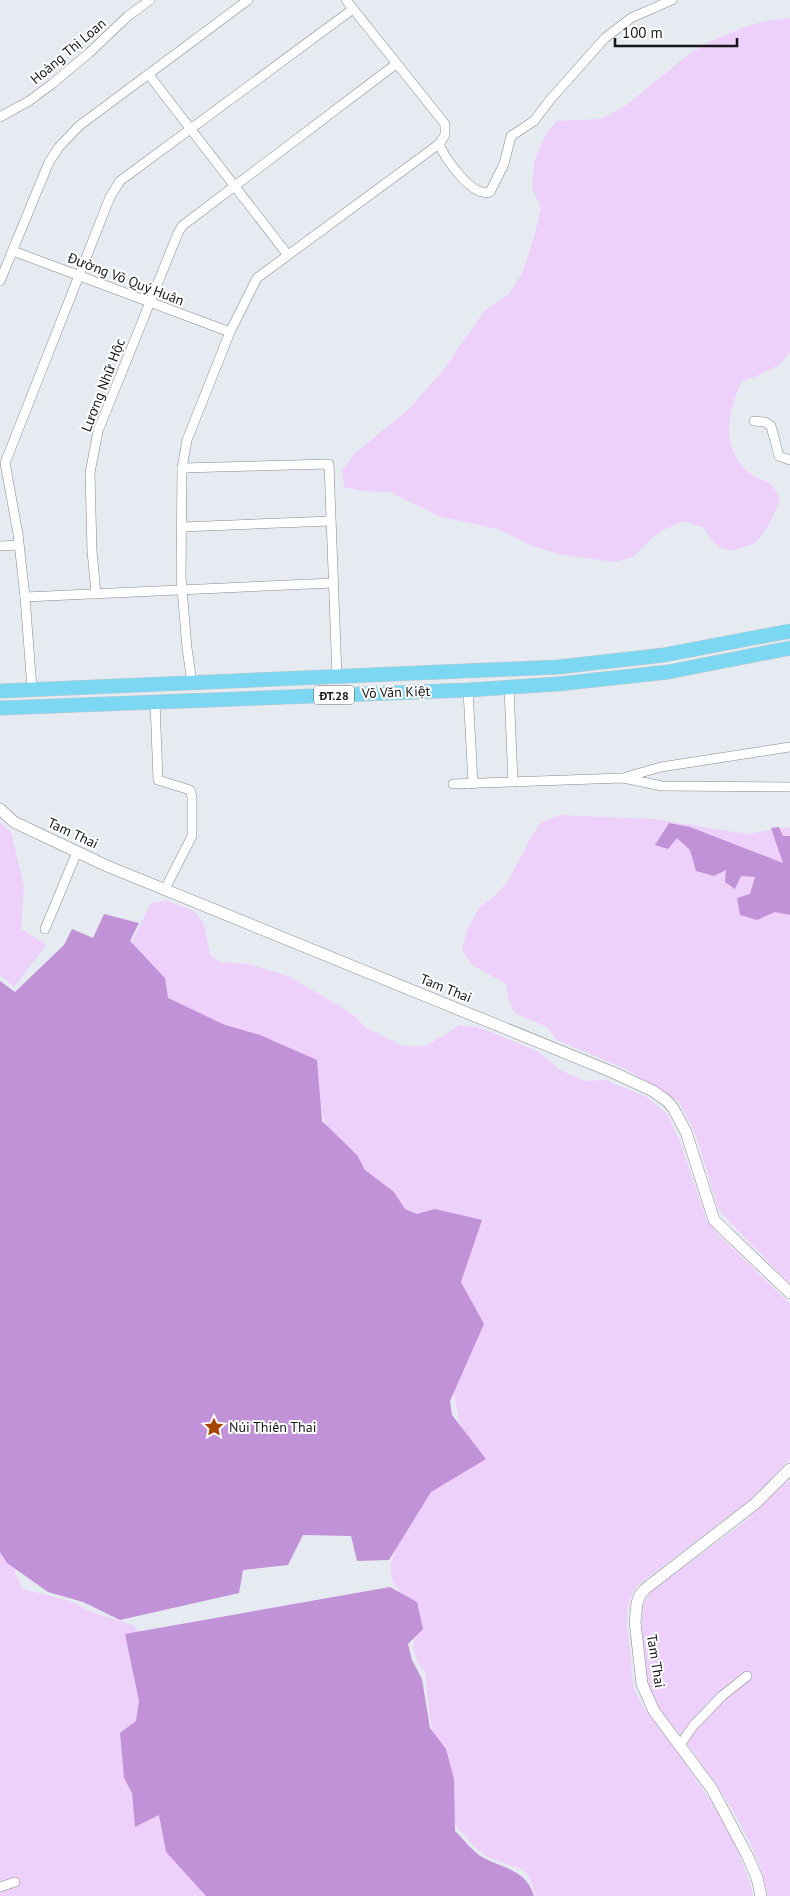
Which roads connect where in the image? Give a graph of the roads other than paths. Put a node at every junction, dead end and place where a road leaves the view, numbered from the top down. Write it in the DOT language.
graph roads {
  1 [pos="150,0"];
  2 [pos="248,0"];
  3 [pos="346,0"];
  4 [pos="672,0"];
  5 [pos="353,9"];
  6 [pos="396,64"];
  7 [pos="149,75"];
  8 [pos="0,117"];
  9 [pos="191,129"];
  10 [pos="439,144"];
  11 [pos="235,186"];
  12 [pos="13,251"];
  13 [pos="287,254"];
  14 [pos="78,275"];
  15 [pos="0,281"];
  16 [pos="150,302"];
  17 [pos="230,332"];
  18 [pos="754,421"];
  19 [pos="790,460"];
  20 [pos="2,462"];
  21 [pos="182,468"];
  22 [pos="331,521"];
  23 [pos="182,527"];
  24 [pos="18,545"];
  25 [pos="0,546"];
  26 [pos="333,583"];
  27 [pos="182,590"];
  28 [pos="96,594"];
  29 [pos="25,597"];
  30 [pos="790,630"];
  31 [pos="790,648"];
  32 [pos="664,654"];
  33 [pos="668,672"];
  34 [pos="337,677"];
  35 [pos="192,683"];
  36 [pos="509,688"];
  37 [pos="32,689"];
  38 [pos="0,690"];
  39 [pos="468,690"];
  40 [pos="155,702"];
  41 [pos="0,708"];
  42 [pos="790,746"];
  43 [pos="623,778"];
  44 [pos="513,782"];
  45 [pos="453,784"];
  46 [pos="473,784"];
  47 [pos="790,787"];
  48 [pos="0,809"];
  49 [pos="77,852"];
  50 [pos="165,889"];
  51 [pos="45,928"];
  52 [pos="790,1293"];
  53 [pos="790,1469"];
  54 [pos="747,1676"];
  55 [pos="680,1745"];
  56 [pos="15,1882"];
  57 [pos="0,1887"];
  58 [pos="761,1896"];
  1 -- 8 [label="street, Hoàng Thị Loan"];
  2 -- 7 [label="street"];
  3 -- 5 [label="street"];
  4 -- 10 [label="street"];
  5 -- 6 [label="street"];
  5 -- 9 [label="street"];
  6 -- 10 [label="street"];
  6 -- 11 [label="street, Lương Nhữ Hộc"];
  7 -- 9 [label="street"];
  7 -- 12 [label="street"];
  9 -- 11 [label="street"];
  9 -- 14 [label="street"];
  10 -- 13 [label="street"];
  11 -- 13 [label="street"];
  11 -- 16 [label="street, Lương Nhữ Hộc"];
  12 -- 14 [label="street, Đường Võ Quý Huân"];
  12 -- 15 [label="street"];
  13 -- 17 [label="street"];
  14 -- 16 [label="street, Đường Võ Quý Huân"];
  14 -- 20 [label="street"];
  16 -- 17 [label="street, Đường Võ Quý Huân"];
  16 -- 28 [label="street, Lương Nhữ Hộc"];
  17 -- 21 [label="street"];
  18 -- 19 [label="street"];
  20 -- 24 [label="street"];
  21 -- 22 [label="street"];
  21 -- 23 [label="street"];
  22 -- 23 [label="street"];
  22 -- 26 [label="street"];
  23 -- 27 [label="street"];
  24 -- 25 [label="street"];
  24 -- 29 [label="street"];
  26 -- 27 [label="street"];
  26 -- 34 [label="street"];
  27 -- 28 [label="street"];
  27 -- 35 [label="street"];
  28 -- 29 [label="street"];
  29 -- 37 [label="street"];
  30 -- 32 [label="main road, Võ Văn Kiệt / ĐT.28"];
  31 -- 33 [label="main road, Võ Văn Kiệt / ĐT.28"];
  32 -- 33 [label="main road"];
  32 -- 34 [label="main road, Võ Văn Kiệt / ĐT.28"];
  33 -- 36 [label="main road, Võ Văn Kiệt / ĐT.28"];
  34 -- 35 [label="main road, Võ Văn Kiệt / ĐT.28"];
  35 -- 37 [label="main road, Võ Văn Kiệt / ĐT.28"];
  36 -- 39 [label="main road, Võ Văn Kiệt / ĐT.28"];
  36 -- 44 [label="street"];
  37 -- 38 [label="main road, Võ Văn Kiệt / ĐT.28"];
  39 -- 40 [label="main road, Võ Văn Kiệt / ĐT.28"];
  39 -- 46 [label="street"];
  40 -- 41 [label="main road, Võ Văn Kiệt / ĐT.28"];
  40 -- 50 [label="street"];
  42 -- 43 [label="street"];
  43 -- 44 [label="street"];
  43 -- 47 [label="street"];
  44 -- 46 [label="street"];
  45 -- 46 [label="street"];
  48 -- 49 [label="street, Tam Thai"];
  49 -- 50 [label="street, Tam Thai"];
  49 -- 51 [label="street"];
  50 -- 52 [label="street, Tam Thai"];
  53 -- 55 [label="street, Tam Thai"];
  54 -- 55 [label="street"];
  55 -- 58 [label="street, Tam Thai"];
  56 -- 57 [label="street"];
}
